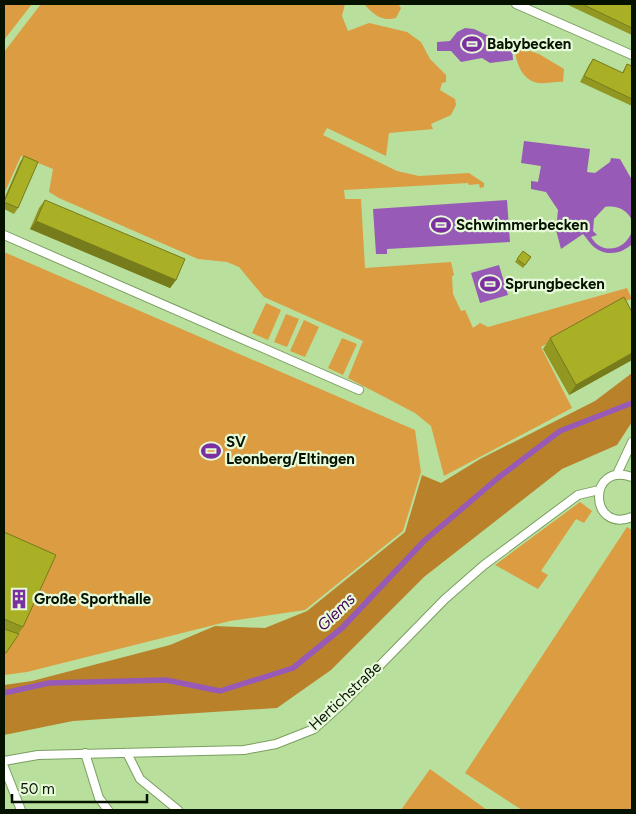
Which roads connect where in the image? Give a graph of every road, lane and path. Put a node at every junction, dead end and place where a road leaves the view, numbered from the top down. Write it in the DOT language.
graph roads {
  1 [pos="516,4"];
  2 [pos="632,55"];
  3 [pos="4,235"];
  4 [pos="359,390"];
  5 [pos="632,442"];
  6 [pos="617,474"];
  7 [pos="632,477"];
  8 [pos="599,490"];
  9 [pos="632,518"];
  10 [pos="85,753"];
  11 [pos="127,753"];
  12 [pos="4,761"];
  13 [pos="4,767"];
  14 [pos="21,810"];
  15 [pos="108,810"];
  16 [pos="178,810"];
  1 -- 2 [label="lane"];
  3 -- 4 [label="lane"];
  5 -- 6 [label="lane"];
  6 -- 7 [label="lane"];
  6 -- 8 [label="lane, Hertichstraße"];
  8 -- 9 [label="lane"];
  8 -- 11 [label="lane, Hertichstraße"];
  10 -- 11 [label="lane, Hertichstraße"];
  10 -- 12 [label="lane, Hertichstraße"];
  10 -- 15 [label="lane"];
  11 -- 16 [label="lane"];
  13 -- 14 [label="lane"];
}
